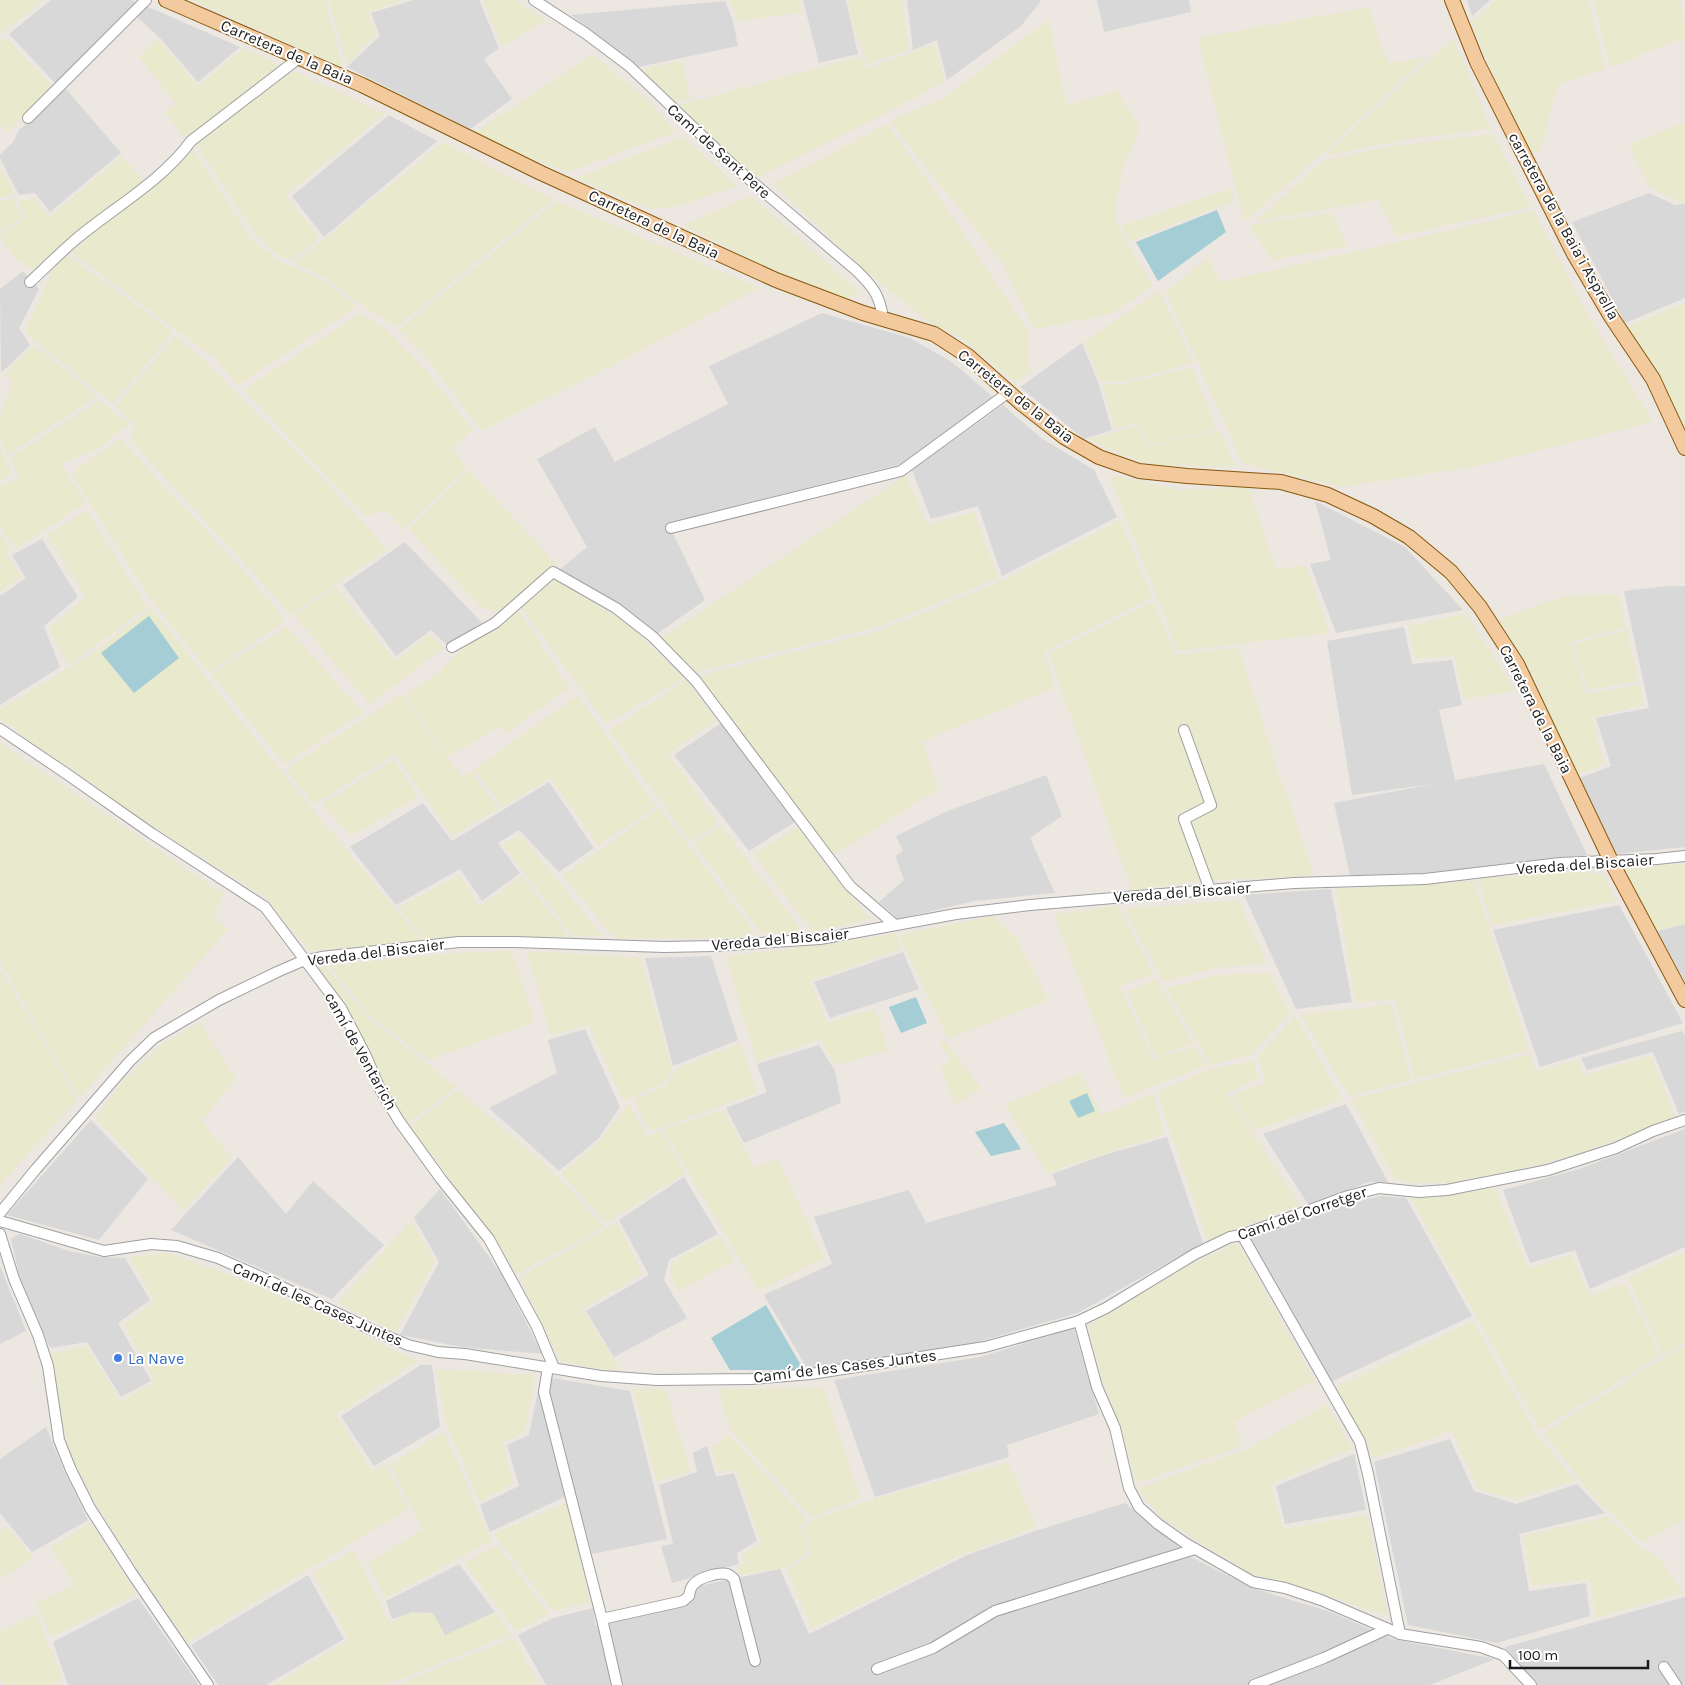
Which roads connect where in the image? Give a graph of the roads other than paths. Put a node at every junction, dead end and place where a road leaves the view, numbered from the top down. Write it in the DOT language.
graph roads {
  1 [pos="146,0"];
  2 [pos="166,0"];
  3 [pos="534,0"];
  4 [pos="1452,0"];
  5 [pos="299,58"];
  6 [pos="28,118"];
  7 [pos="30,282"];
  8 [pos="883,319"];
  9 [pos="1008,392"];
  10 [pos="1685,448"];
  11 [pos="671,528"];
  12 [pos="452,646"];
  13 [pos="0,729"];
  14 [pos="1184,730"];
  15 [pos="1685,856"];
  16 [pos="1611,861"];
  17 [pos="1210,890"];
  18 [pos="895,925"];
  19 [pos="307,962"];
  20 [pos="1685,1000"];
  21 [pos="1685,1120"];
  22 [pos="0,1213"];
  23 [pos="0,1221"];
  24 [pos="0,1234"];
  25 [pos="1242,1235"];
  26 [pos="1079,1321"];
  27 [pos="551,1368"];
  28 [pos="1195,1549"];
  29 [pos="602,1618"];
  30 [pos="1387,1629"];
  31 [pos="1400,1634"];
  32 [pos="755,1661"];
  33 [pos="1664,1667"];
  34 [pos="877,1669"];
  35 [pos="208,1685"];
  36 [pos="616,1685"];
  37 [pos="1254,1685"];
  38 [pos="1531,1685"];
  39 [pos="1676,1685"];
  1 -- 6 [label="street"];
  2 -- 5 [label="main road, Carretera de la Baia"];
  3 -- 8 [label="street, Camí de Sant Pere"];
  4 -- 10 [label="main road, carretera de la Baia i Asprella"];
  5 -- 7 [label="street"];
  5 -- 8 [label="main road, Carretera de la Baia"];
  8 -- 9 [label="main road, Carretera de la Baia"];
  9 -- 11 [label="street"];
  9 -- 16 [label="main road, Carretera de la Baia"];
  12 -- 18 [label="street"];
  13 -- 19 [label="street, camí de Ventarich"];
  14 -- 17 [label="street"];
  15 -- 16 [label="street, Vereda del Biscaier"];
  16 -- 17 [label="street, Vereda del Biscaier"];
  16 -- 20 [label="main road, Carretera de la Baia"];
  17 -- 18 [label="street, Vereda del Biscaier"];
  18 -- 19 [label="street, Vereda del Biscaier"];
  19 -- 22 [label="street, Vereda del Biscaier"];
  19 -- 27 [label="street, camí de Ventarich"];
  21 -- 25 [label="street, Camí del Corretger"];
  23 -- 27 [label="street, Camí de les Cases Juntes"];
  24 -- 35 [label="street"];
  25 -- 26 [label="street, Camí del Corretger"];
  25 -- 31 [label="street"];
  26 -- 27 [label="street, Camí de les Cases Juntes"];
  26 -- 28 [label="street"];
  27 -- 29 [label="street"];
  28 -- 30 [label="street"];
  28 -- 34 [label="street"];
  29 -- 32 [label="street"];
  29 -- 36 [label="street"];
  30 -- 31 [label="street"];
  30 -- 37 [label="street"];
  31 -- 38 [label="street"];
  33 -- 39 [label="street"];
}
